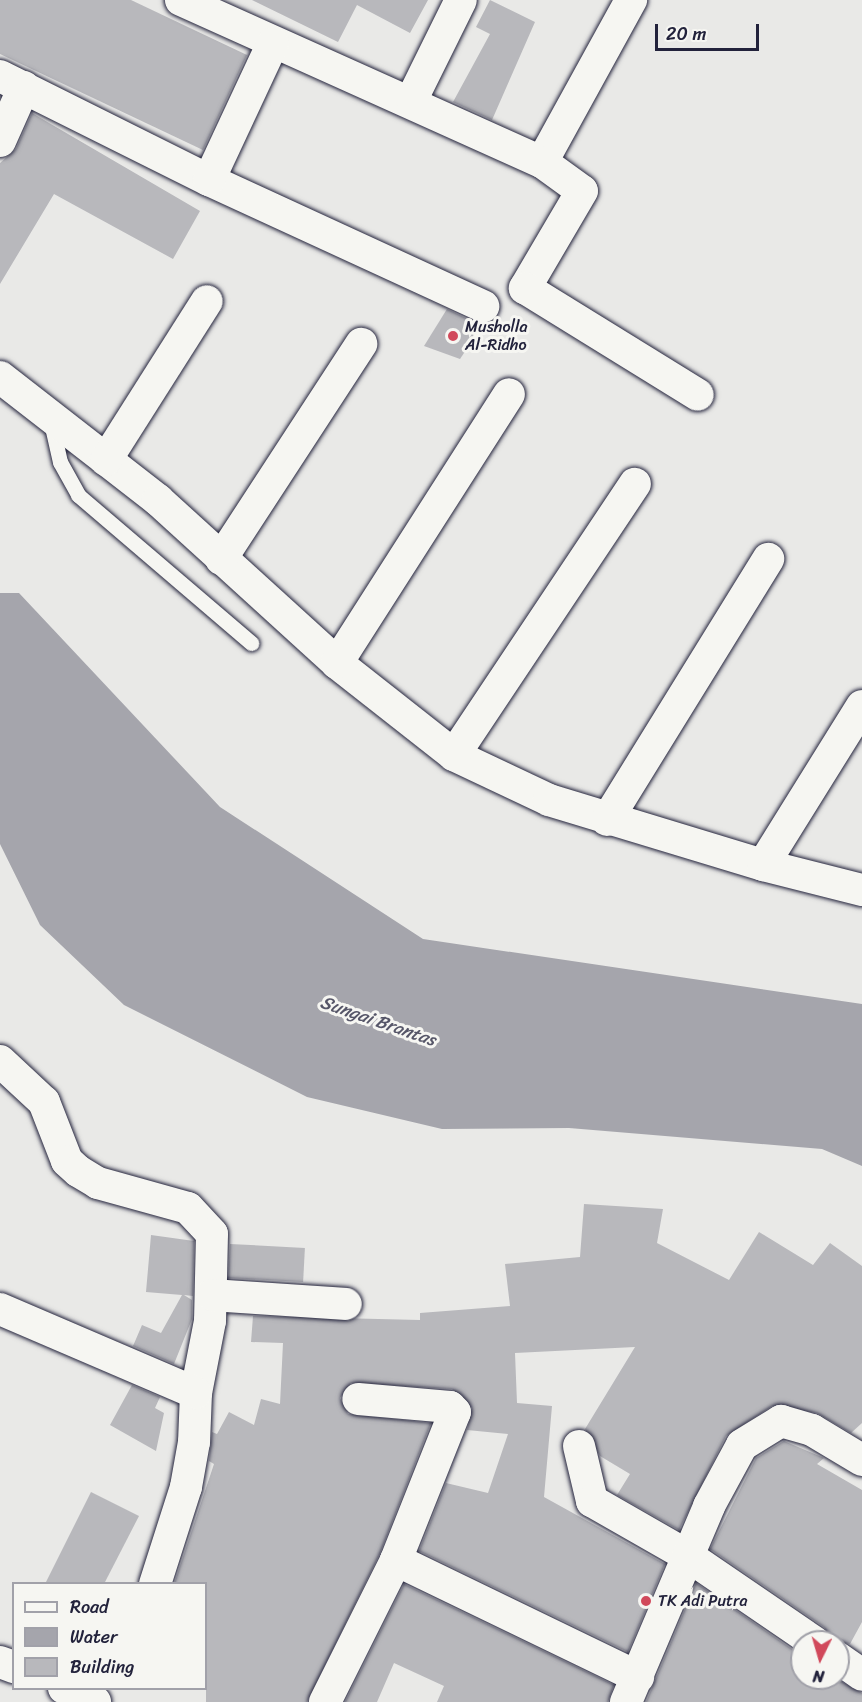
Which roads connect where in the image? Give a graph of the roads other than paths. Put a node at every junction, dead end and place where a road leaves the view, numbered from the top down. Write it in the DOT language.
graph roads {
  1 [pos="181,0"];
  2 [pos="461,0"];
  3 [pos="632,0"];
  4 [pos="273,43"];
  5 [pos="12,82"];
  6 [pos="411,99"];
  7 [pos="0,141"];
  8 [pos="542,162"];
  9 [pos="209,180"];
  10 [pos="207,301"];
  11 [pos="483,306"];
  12 [pos="361,344"];
  13 [pos="0,377"];
  14 [pos="509,393"];
  15 [pos="698,395"];
  16 [pos="50,416"];
  17 [pos="106,460"];
  18 [pos="635,484"];
  19 [pos="768,558"];
  20 [pos="221,559"];
  21 [pos="251,644"];
  22 [pos="337,663"];
  23 [pos="862,706"];
  24 [pos="454,755"];
  25 [pos="607,820"];
  26 [pos="763,865"];
  27 [pos="862,890"];
  28 [pos="0,1060"];
  29 [pos="212,1296"];
  30 [pos="346,1304"];
  31 [pos="0,1309"];
  32 [pos="196,1392"];
  33 [pos="358,1399"];
  34 [pos="579,1446"];
  35 [pos="862,1460"];
  36 [pos="688,1556"];
  37 [pos="396,1560"];
  38 [pos="155,1582"];
  39 [pos="796,1630"];
  40 [pos="66,1690"];
  41 [pos="632,1690"];
  42 [pos="95,1702"];
  43 [pos="325,1702"];
  1 -- 4 [label="street"];
  2 -- 6 [label="street"];
  3 -- 8 [label="street"];
  4 -- 6 [label="street"];
  4 -- 9 [label="street"];
  5 -- 7 [label="street"];
  5 -- 9 [label="street"];
  6 -- 8 [label="street"];
  8 -- 15 [label="street"];
  9 -- 11 [label="street"];
  10 -- 17 [label="street"];
  12 -- 20 [label="street"];
  13 -- 16 [label="street"];
  14 -- 22 [label="street"];
  16 -- 17 [label="street"];
  16 -- 21 [label="lane"];
  17 -- 20 [label="street"];
  18 -- 24 [label="street"];
  19 -- 25 [label="street"];
  20 -- 22 [label="street"];
  22 -- 24 [label="street"];
  23 -- 26 [label="street"];
  24 -- 25 [label="street"];
  25 -- 26 [label="street"];
  26 -- 27 [label="street"];
  28 -- 29 [label="street"];
  29 -- 30 [label="street"];
  29 -- 32 [label="street"];
  31 -- 32 [label="street"];
  32 -- 38 [label="street"];
  33 -- 37 [label="street"];
  34 -- 36 [label="street"];
  35 -- 36 [label="street"];
  36 -- 39 [label="street"];
  36 -- 41 [label="street"];
  37 -- 41 [label="street"];
  37 -- 43 [label="street"];
  40 -- 42 [label="street"];
}
